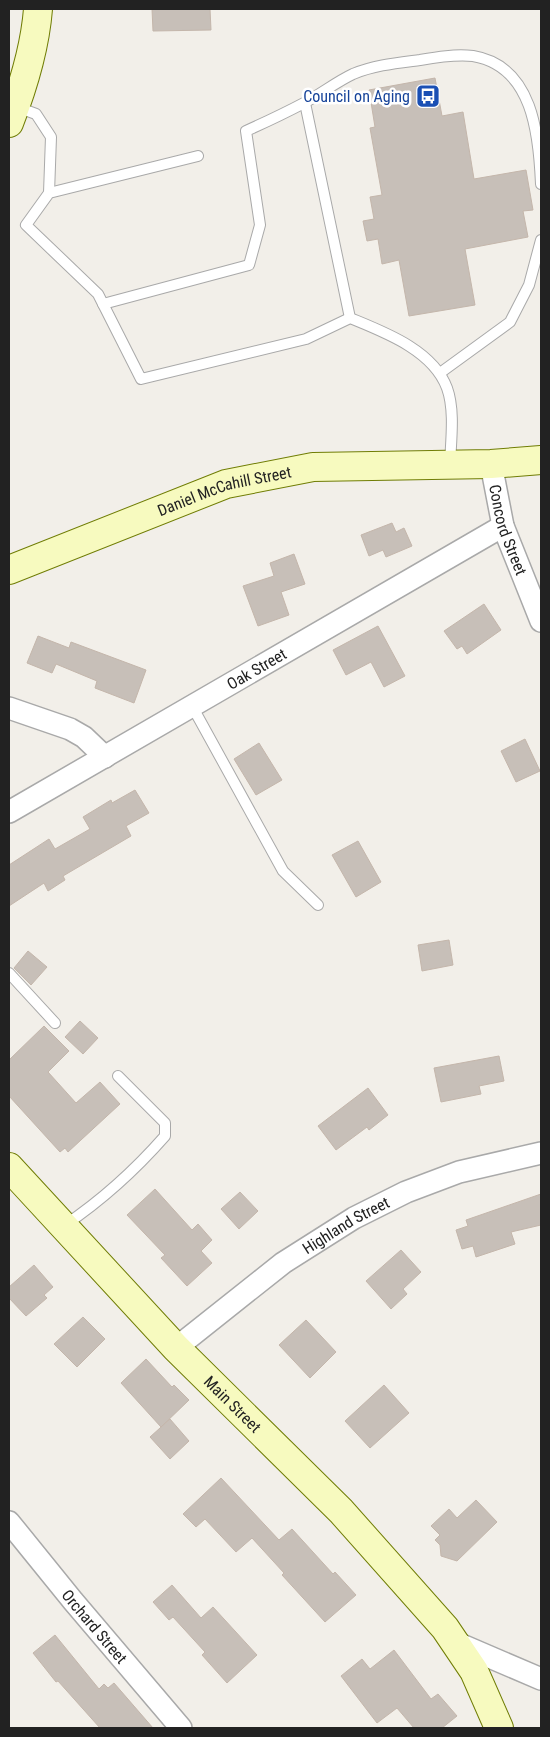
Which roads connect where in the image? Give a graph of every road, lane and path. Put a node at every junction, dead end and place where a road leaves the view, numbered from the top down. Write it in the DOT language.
graph roads {
  1 [pos="38,9"];
  2 [pos="305,103"];
  3 [pos="12,115"];
  4 [pos="198,156"];
  5 [pos="541,184"];
  6 [pos="49,193"];
  7 [pos="541,240"];
  8 [pos="103,304"];
  9 [pos="350,318"];
  10 [pos="440,374"];
  11 [pos="541,460"];
  12 [pos="491,464"];
  13 [pos="450,465"];
  14 [pos="503,526"];
  15 [pos="9,570"];
  16 [pos="541,622"];
  17 [pos="192,706"];
  18 [pos="9,708"];
  19 [pos="104,757"];
  20 [pos="9,812"];
  21 [pos="318,905"];
  22 [pos="9,973"];
  23 [pos="55,1023"];
  24 [pos="118,1076"];
  25 [pos="541,1153"];
  26 [pos="9,1168"];
  27 [pos="64,1226"];
  28 [pos="176,1348"];
  29 [pos="9,1522"];
  30 [pos="457,1643"];
  31 [pos="541,1679"];
  32 [pos="181,1728"];
  33 [pos="499,1728"];
  1 -- 3 [label="main road"];
  2 -- 5 [label="lane"];
  2 -- 8 [label="lane"];
  2 -- 9 [label="lane"];
  3 -- 6 [label="lane"];
  4 -- 6 [label="lane"];
  6 -- 8 [label="lane"];
  7 -- 10 [label="lane"];
  8 -- 9 [label="lane"];
  9 -- 10 [label="lane"];
  10 -- 13 [label="lane"];
  11 -- 12 [label="main road"];
  12 -- 13 [label="main road"];
  12 -- 14 [label="street, Concord Street"];
  13 -- 15 [label="main road, Daniel McCahill Street"];
  14 -- 16 [label="street, Concord Street"];
  14 -- 17 [label="street, Oak Street"];
  17 -- 19 [label="street, Oak Street"];
  17 -- 21 [label="lane"];
  18 -- 19 [label="street"];
  19 -- 20 [label="street, Oak Street"];
  22 -- 23 [label="lane"];
  24 -- 27 [label="lane"];
  25 -- 28 [label="street, Highland Street"];
  26 -- 27 [label="main road, Main Street"];
  27 -- 28 [label="main road, Main Street"];
  28 -- 30 [label="main road, Main Street"];
  29 -- 32 [label="street, Orchard Street"];
  30 -- 31 [label="street"];
  30 -- 33 [label="main road, Main Street"];
}
